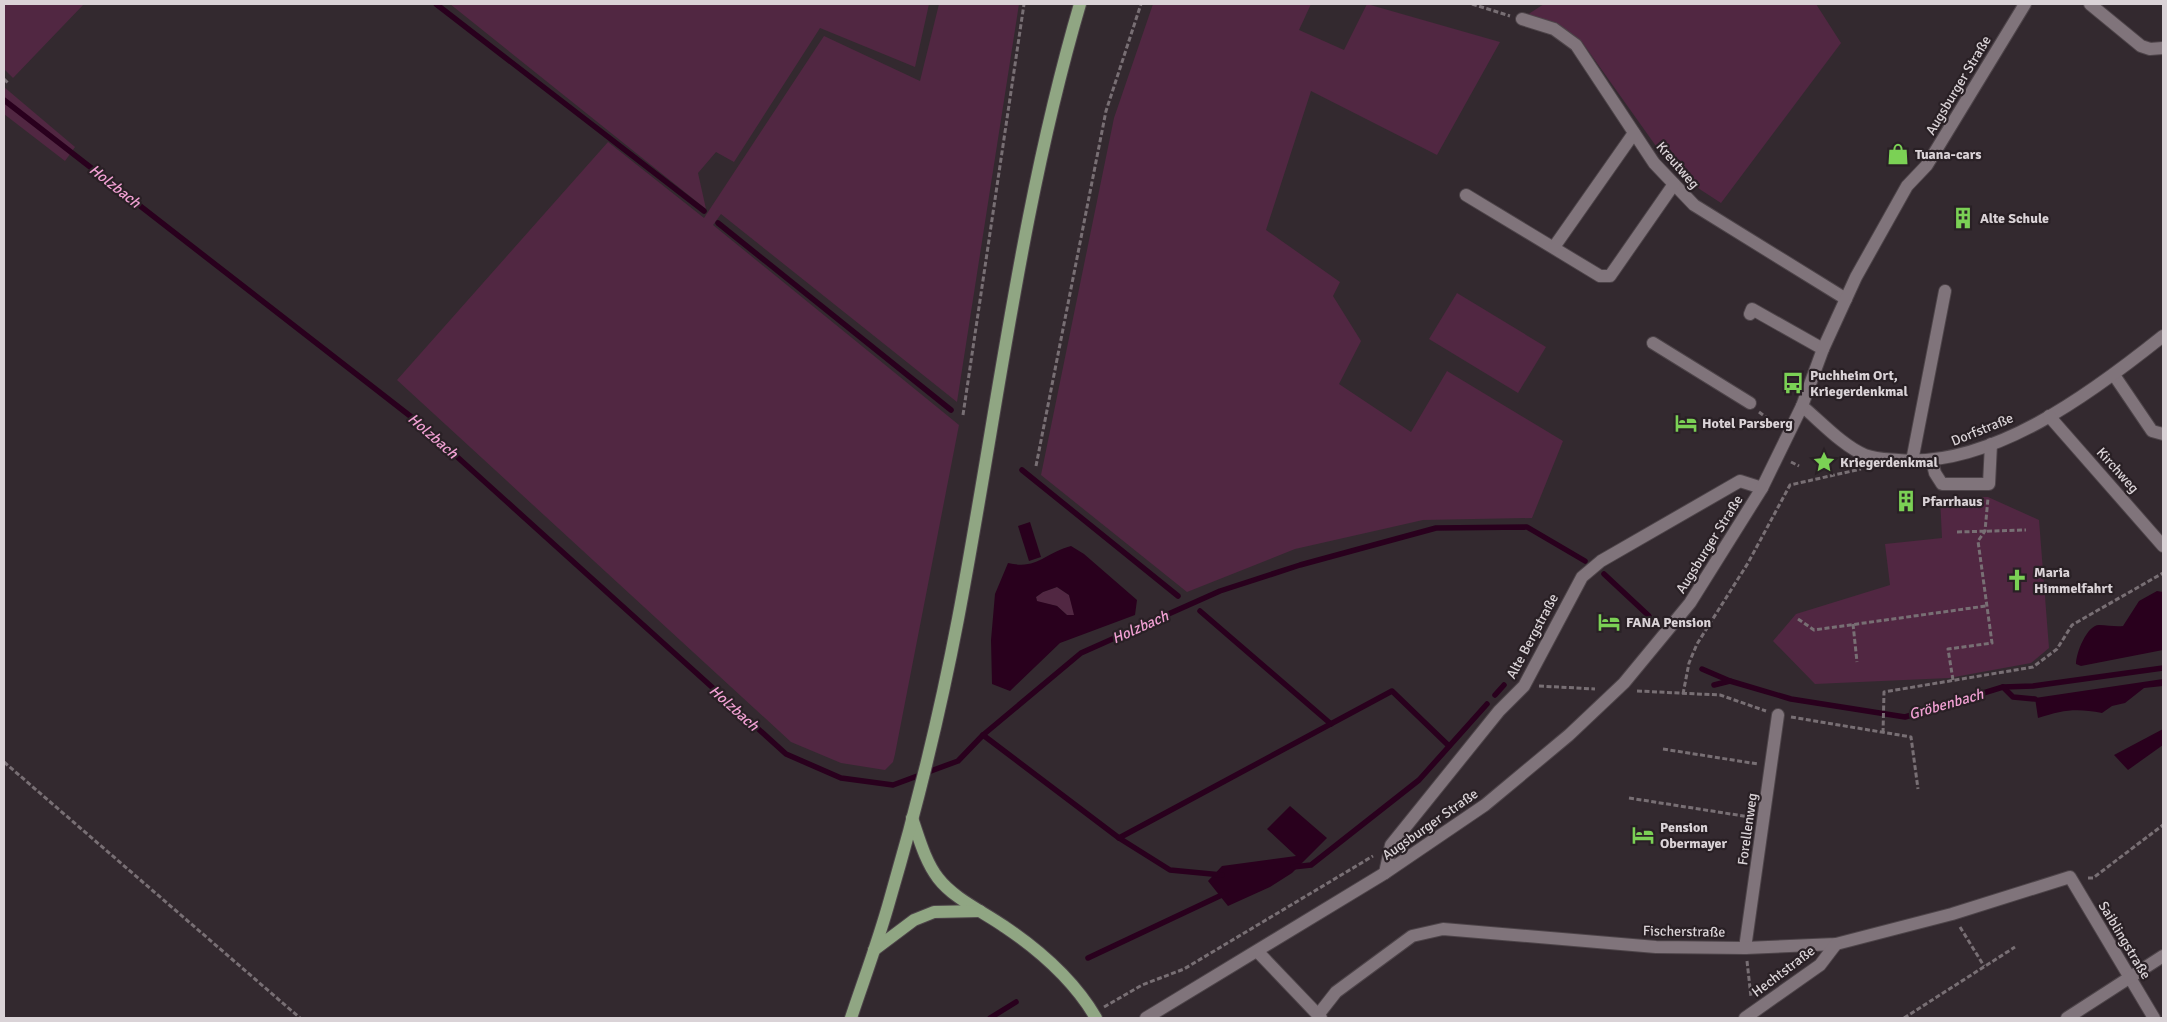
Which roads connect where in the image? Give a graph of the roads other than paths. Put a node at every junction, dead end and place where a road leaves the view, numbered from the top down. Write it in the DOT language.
graph roads {
  1 [pos="1080,4"];
  2 [pos="2025,4"];
  3 [pos="2090,4"];
  4 [pos="1522,19"];
  5 [pos="2163,48"];
  6 [pos="1634,133"];
  7 [pos="1674,184"];
  8 [pos="1466,195"];
  9 [pos="1554,247"];
  10 [pos="1945,291"];
  11 [pos="1846,299"];
  12 [pos="1750,314"];
  13 [pos="2163,336"];
  14 [pos="1654,343"];
  15 [pos="1823,350"];
  16 [pos="2114,375"];
  17 [pos="1750,403"];
  18 [pos="1802,406"];
  19 [pos="2049,416"];
  20 [pos="2162,433"];
  21 [pos="1991,444"];
  22 [pos="1912,461"];
  23 [pos="1932,461"];
  24 [pos="1762,488"];
  25 [pos="2163,546"];
  26 [pos="1778,715"];
  27 [pos="912,818"];
  28 [pos="1385,873"];
  29 [pos="2070,877"];
  30 [pos="980,911"];
  31 [pos="1836,944"];
  32 [pos="1745,948"];
  33 [pos="874,950"];
  34 [pos="1258,952"];
  35 [pos="2163,956"];
  36 [pos="2131,977"];
  37 [pos="1749,1015"];
  38 [pos="1094,1016"];
  39 [pos="1319,1017"];
  40 [pos="851,1018"];
  41 [pos="1146,1018"];
  42 [pos="2067,1018"];
  43 [pos="2154,1018"];
  1 -- 27 [label="main road"];
  2 -- 11 [label="street, Augsburger Straße"];
  3 -- 5 [label="street"];
  4 -- 6 [label="street, Kreutweg"];
  6 -- 7 [label="street, Kreutweg"];
  6 -- 9 [label="street"];
  7 -- 9 [label="street"];
  7 -- 11 [label="street, Kreutweg"];
  8 -- 9 [label="street"];
  10 -- 22 [label="street"];
  11 -- 15 [label="street, Augsburger Straße"];
  12 -- 15 [label="street"];
  13 -- 16 [label="street, Dorfstraße"];
  14 -- 17 [label="street"];
  15 -- 18 [label="street, Augsburger Straße"];
  16 -- 19 [label="street, Dorfstraße"];
  16 -- 20 [label="street"];
  18 -- 22 [label="street, Dorfstraße"];
  18 -- 24 [label="street, Augsburger Straße"];
  19 -- 21 [label="street, Dorfstraße"];
  19 -- 25 [label="street, Kirchweg"];
  21 -- 23 [label="street, Dorfstraße"];
  21 -- 23 [label="street"];
  22 -- 23 [label="street, Dorfstraße"];
  24 -- 28 [label="street, Augsburger Straße"];
  24 -- 28 [label="street, Alte Bergstraße"];
  26 -- 32 [label="street, Forellenweg"];
  27 -- 30 [label="main road"];
  27 -- 33 [label="main road"];
  28 -- 34 [label="street, Augsburger Straße"];
  29 -- 31 [label="street, Fischerstraße"];
  29 -- 36 [label="street, Saiblingstraße"];
  30 -- 33 [label="main road"];
  30 -- 38 [label="main road"];
  31 -- 32 [label="street, Fischerstraße"];
  31 -- 37 [label="street, Hechtstraße"];
  32 -- 39 [label="street, Fischerstraße"];
  33 -- 40 [label="main road"];
  34 -- 39 [label="street"];
  34 -- 41 [label="street, Augsburger Straße"];
  35 -- 36 [label="street"];
  36 -- 42 [label="street"];
  36 -- 43 [label="street, Saiblingstraße"];
}
